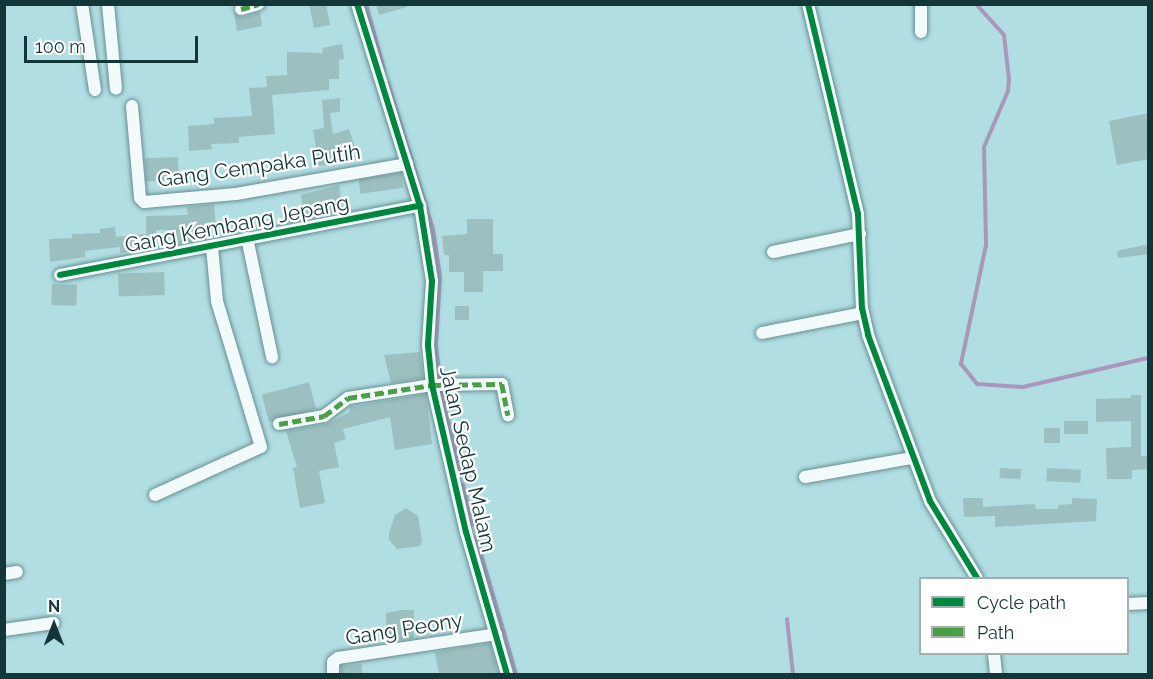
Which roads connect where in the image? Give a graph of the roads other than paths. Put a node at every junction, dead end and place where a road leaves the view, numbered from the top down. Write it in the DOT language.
graph roads {
  1 [pos="82,4"];
  2 [pos="108,4"];
  3 [pos="258,4"];
  4 [pos="357,4"];
  5 [pos="808,4"];
  6 [pos="921,4"];
  7 [pos="241,9"];
  8 [pos="921,32"];
  9 [pos="116,89"];
  10 [pos="95,90"];
  11 [pos="132,106"];
  12 [pos="407,164"];
  13 [pos="420,206"];
  14 [pos="860,234"];
  15 [pos="247,238"];
  16 [pos="212,247"];
  17 [pos="773,252"];
  18 [pos="60,275"];
  19 [pos="863,313"];
  20 [pos="762,333"];
  21 [pos="272,357"];
  22 [pos="440,384"];
  23 [pos="508,415"];
  24 [pos="279,424"];
  25 [pos="912,458"];
  26 [pos="805,477"];
  27 [pos="155,495"];
  28 [pos="976,577"];
  29 [pos="1149,603"];
  30 [pos="1129,604"];
  31 [pos="54,622"];
  32 [pos="4,630"];
  33 [pos="496,634"];
  34 [pos="994,655"];
  35 [pos="333,675"];
  36 [pos="507,675"];
  37 [pos="996,675"];
  1 -- 10 [label="street"];
  2 -- 9 [label="street"];
  3 -- 7 [label="street"];
  4 -- 12 [label="street, Jalan Sedap Malam"];
  5 -- 14 [label="street"];
  6 -- 8 [label="street"];
  11 -- 12 [label="street, Gang Cempaka Putih"];
  12 -- 13 [label="street, Jalan Sedap Malam"];
  13 -- 15 [label="street, Gang Kembang Jepang"];
  13 -- 22 [label="street, Jalan Sedap Malam"];
  14 -- 17 [label="street"];
  14 -- 19 [label="street"];
  15 -- 16 [label="street, Gang Kembang Jepang"];
  15 -- 21 [label="street"];
  16 -- 18 [label="street, Gang Kembang Jepang"];
  16 -- 27 [label="street"];
  19 -- 20 [label="street"];
  19 -- 25 [label="street"];
  22 -- 23 [label="street"];
  22 -- 24 [label="street"];
  22 -- 33 [label="street, Jalan Sedap Malam"];
  25 -- 26 [label="street"];
  25 -- 28 [label="street"];
  29 -- 30 [label="street"];
  31 -- 32 [label="street"];
  33 -- 35 [label="street, Gang Peony"];
  33 -- 36 [label="street, Jalan Sedap Malam"];
  34 -- 37 [label="street"];
}
